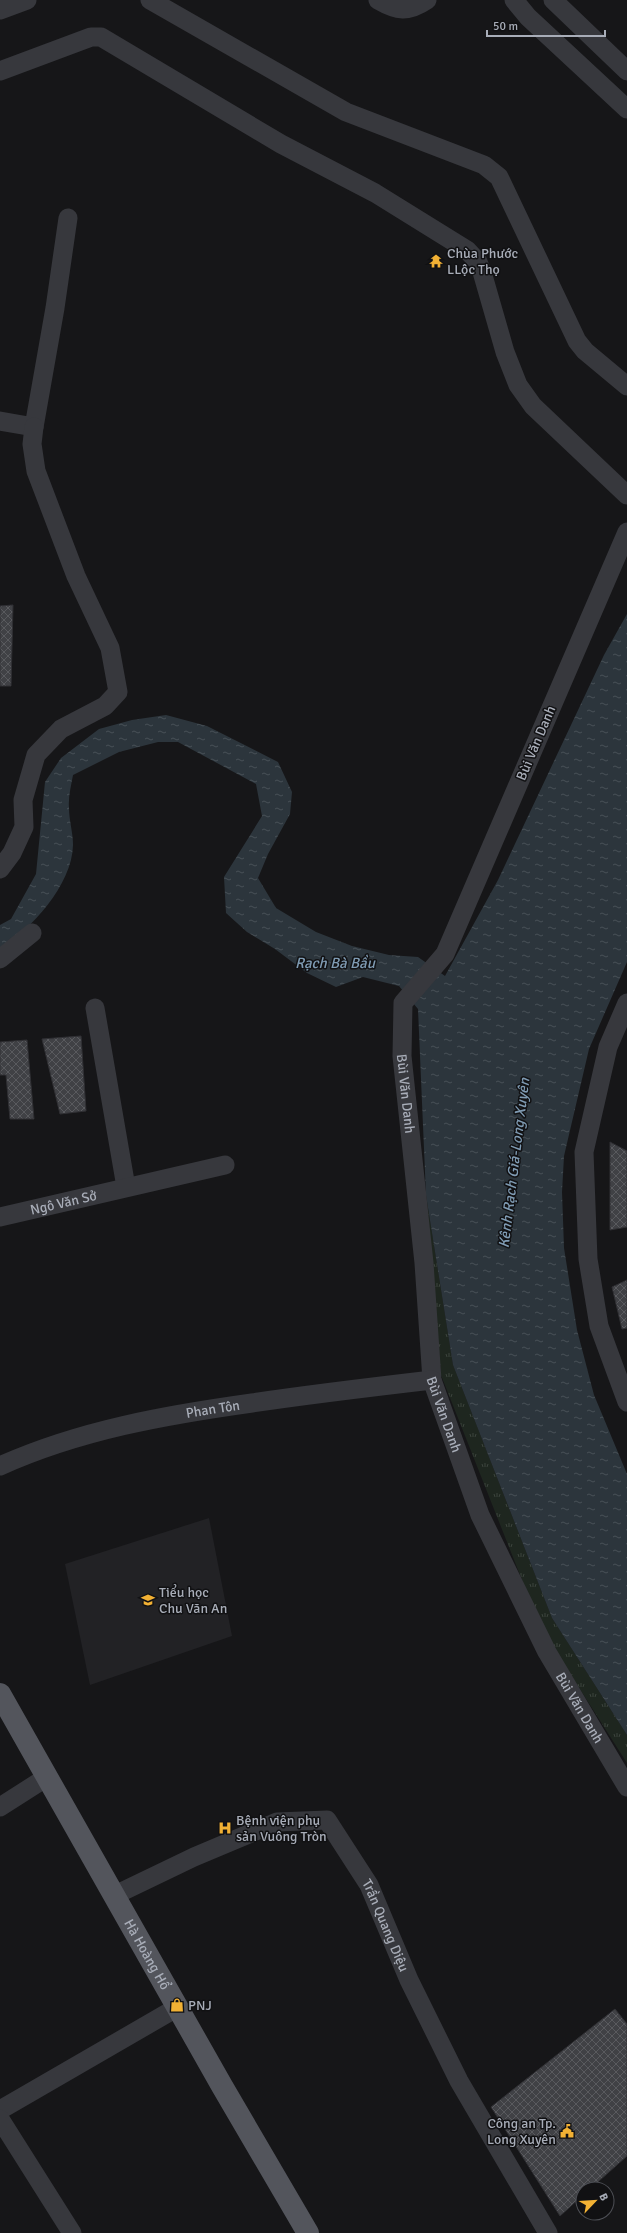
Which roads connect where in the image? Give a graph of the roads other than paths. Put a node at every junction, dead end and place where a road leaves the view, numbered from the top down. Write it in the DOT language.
graph roads {
  1 [pos="27,0"];
  2 [pos="150,0"];
  3 [pos="378,0"];
  4 [pos="427,0"];
  5 [pos="514,0"];
  6 [pos="553,0"];
  7 [pos="0,10"];
  8 [pos="0,71"];
  9 [pos="627,71"];
  10 [pos="627,109"];
  11 [pos="68,218"];
  12 [pos="627,386"];
  13 [pos="0,421"];
  14 [pos="34,427"];
  15 [pos="627,495"];
  16 [pos="627,532"];
  17 [pos="0,869"];
  18 [pos="32,933"];
  19 [pos="0,959"];
  20 [pos="627,1003"];
  21 [pos="95,1008"];
  22 [pos="225,1165"];
  23 [pos="126,1187"];
  24 [pos="0,1217"];
  25 [pos="432,1380"];
  26 [pos="627,1402"];
  27 [pos="0,1466"];
  28 [pos="0,1694"];
  29 [pos="47,1777"];
  30 [pos="627,1787"];
  31 [pos="0,1807"];
  32 [pos="115,1895"];
  33 [pos="178,2007"];
  34 [pos="0,2110"];
  35 [pos="0,2119"];
  36 [pos="72,2233"];
  37 [pos="308,2233"];
  38 [pos="548,2233"];
  1 -- 7 [label="street"];
  2 -- 12 [label="street"];
  3 -- 4 [label="street"];
  5 -- 10 [label="street"];
  6 -- 9 [label="street"];
  8 -- 15 [label="street"];
  11 -- 14 [label="street"];
  13 -- 14 [label="street"];
  14 -- 17 [label="street"];
  16 -- 25 [label="street, Bùi Văn Danh"];
  18 -- 19 [label="street"];
  20 -- 26 [label="street"];
  21 -- 23 [label="street"];
  22 -- 23 [label="street, Ngô Văn Sở"];
  23 -- 24 [label="street, Ngô Văn Sở"];
  25 -- 27 [label="street, Phan Tôn"];
  25 -- 30 [label="street, Bùi Văn Danh"];
  28 -- 29 [label="main road, Hà Hoàng Hổ"];
  29 -- 31 [label="street"];
  29 -- 32 [label="main road, Hà Hoàng Hổ"];
  32 -- 33 [label="main road, Hà Hoàng Hổ"];
  32 -- 38 [label="street, Trần Quang Diệu"];
  33 -- 34 [label="street"];
  33 -- 37 [label="main road, Hà Hoàng Hổ"];
  35 -- 36 [label="street"];
}
